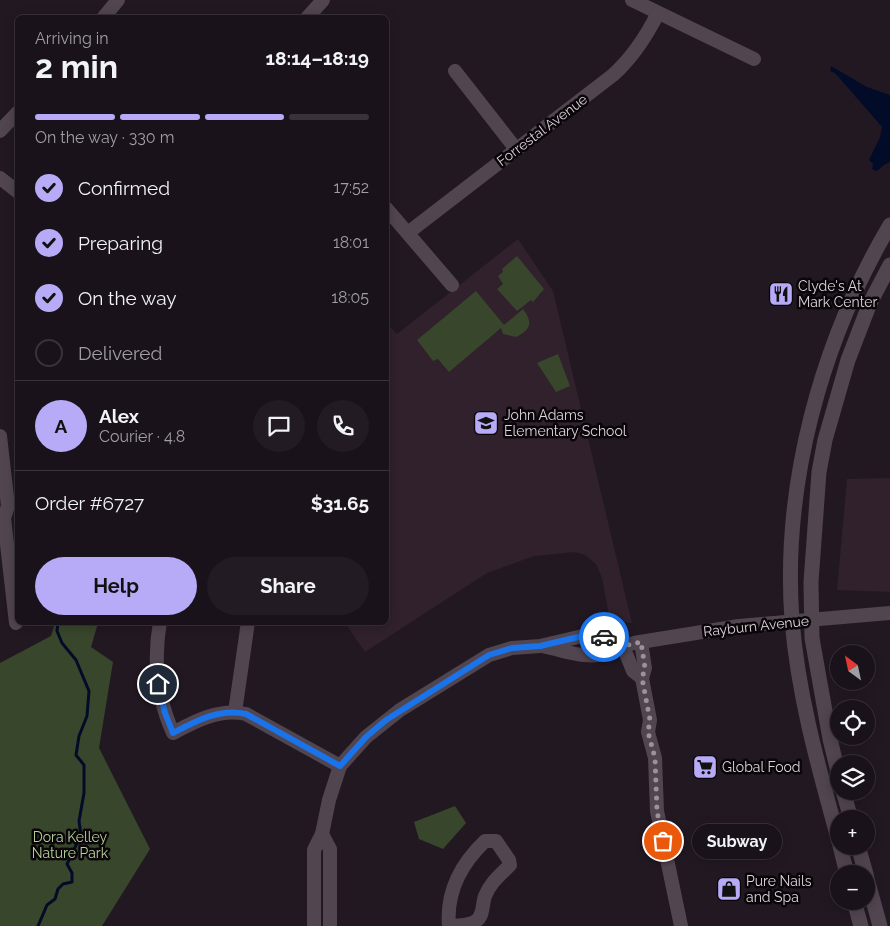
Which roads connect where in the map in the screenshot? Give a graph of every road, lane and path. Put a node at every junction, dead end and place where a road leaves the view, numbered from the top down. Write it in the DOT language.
graph roads {
  1 [pos="118,0"];
  2 [pos="323,0"];
  3 [pos="632,0"];
  4 [pos="658,13"];
  5 [pos="106,15"];
  6 [pos="310,15"];
  7 [pos="754,59"];
  8 [pos="455,71"];
  9 [pos="15,115"];
  10 [pos="0,131"];
  11 [pos="516,149"];
  12 [pos="0,178"];
  13 [pos="15,190"];
  14 [pos="389,211"];
  15 [pos="890,226"];
  16 [pos="409,232"];
  17 [pos="888,273"];
  18 [pos="452,285"];
  19 [pos="0,438"];
  20 [pos="890,613"];
  21 [pos="15,614"];
  22 [pos="812,619"];
  23 [pos="792,621"];
  24 [pos="160,625"];
  25 [pos="248,625"];
  26 [pos="641,642"];
  27 [pos="540,646"];
  28 [pos="623,646"];
  29 [pos="642,678"];
  30 [pos="235,712"];
  31 [pos="834,755"];
  32 [pos="340,766"];
  33 [pos="831,810"];
  34 [pos="322,834"];
  35 [pos="875,907"];
  36 [pos="857,910"];
  37 [pos="314,926"];
  38 [pos="330,926"];
  39 [pos="451,926"];
  40 [pos="681,926"];
  41 [pos="861,926"];
  42 [pos="880,926"];
  1 -- 5 [label="street"];
  2 -- 6 [label="street"];
  3 -- 4 [label="street"];
  4 -- 7 [label="street"];
  4 -- 11 [label="street, Forrestal Avenue"];
  8 -- 11 [label="street"];
  9 -- 10 [label="street"];
  11 -- 16 [label="street, Forrestal Avenue"];
  12 -- 13 [label="street"];
  14 -- 16 [label="street"];
  15 -- 23 [label="main road"];
  16 -- 18 [label="street"];
  17 -- 22 [label="main road"];
  19 -- 21 [label="street"];
  20 -- 22 [label="street, Rayburn Avenue"];
  22 -- 23 [label="street, Rayburn Avenue"];
  22 -- 31 [label="main road"];
  23 -- 26 [label="street, Rayburn Avenue"];
  23 -- 33 [label="main road"];
  24 -- 30 [label="street"];
  25 -- 30 [label="street"];
  26 -- 28 [label="street, Rayburn Avenue"];
  26 -- 29 [label="street"];
  27 -- 28 [label="street, Rayburn Avenue"];
  27 -- 28 [label="street, Rayburn Avenue"];
  27 -- 32 [label="street, Rayburn Avenue"];
  28 -- 29 [label="street"];
  29 -- 40 [label="street"];
  30 -- 32 [label="street"];
  32 -- 34 [label="street, Rayburn Avenue"];
  34 -- 37 [label="street, Rayburn Avenue"];
  34 -- 38 [label="street"];
  35 -- 42 [label="main road"];
  36 -- 41 [label="main road"];
  39 -- 39 [label="street"];
}
